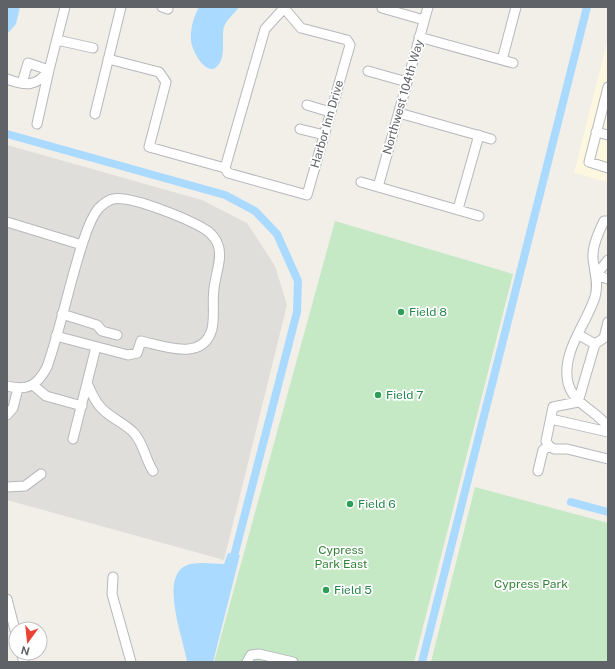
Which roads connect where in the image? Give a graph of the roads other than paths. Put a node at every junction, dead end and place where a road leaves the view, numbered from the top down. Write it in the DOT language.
graph roads {
  1 [pos="65,7"];
  2 [pos="121,7"];
  3 [pos="428,7"];
  4 [pos="516,7"];
  5 [pos="284,8"];
  6 [pos="382,8"];
  7 [pos="424,20"];
  8 [pos="419,38"];
  9 [pos="57,40"];
  10 [pos="94,48"];
  11 [pos="108,58"];
  12 [pos="502,60"];
  13 [pos="514,63"];
  14 [pos="49,70"];
  15 [pos="368,71"];
  16 [pos="7,79"];
  17 [pos="407,82"];
  18 [pos="22,83"];
  19 [pos="608,87"];
  20 [pos="307,105"];
  21 [pos="330,112"];
  22 [pos="399,113"];
  23 [pos="95,114"];
  24 [pos="37,124"];
  25 [pos="300,130"];
  26 [pos="596,132"];
  27 [pos="324,135"];
  28 [pos="479,135"];
  29 [pos="608,135"];
  30 [pos="491,139"];
  31 [pos="225,168"];
  32 [pos="608,168"];
  33 [pos="361,182"];
  34 [pos="378,186"];
  35 [pos="458,209"];
  36 [pos="479,216"];
  37 [pos="608,221"];
  38 [pos="7,222"];
  39 [pos="82,245"];
  40 [pos="608,260"];
  41 [pos="596,276"];
  42 [pos="608,279"];
  43 [pos="62,314"];
  44 [pos="608,322"];
  45 [pos="579,334"];
  46 [pos="117,335"];
  47 [pos="56,336"];
  48 [pos="595,344"];
  49 [pos="96,347"];
  50 [pos="33,385"];
  51 [pos="88,385"];
  52 [pos="7,386"];
  53 [pos="18,388"];
  54 [pos="578,402"];
  55 [pos="82,406"];
  56 [pos="7,415"];
  57 [pos="551,419"];
  58 [pos="608,427"];
  59 [pos="608,432"];
  60 [pos="74,439"];
  61 [pos="549,446"];
  62 [pos="608,459"];
  63 [pos="153,471"];
  64 [pos="538,471"];
  65 [pos="41,474"];
  66 [pos="7,487"];
  67 [pos="113,577"];
  68 [pos="7,599"];
  69 [pos="13,621"];
  70 [pos="131,662"];
  71 [pos="247,662"];
  72 [pos="293,662"];
  1 -- 9 [label="street"];
  2 -- 11 [label="street"];
  3 -- 7 [label="street, Northwest 104th Way"];
  4 -- 12 [label="street"];
  5 -- 21 [label="street, Harbor Inn Drive"];
  5 -- 31 [label="street, Harbor Inn Drive"];
  6 -- 7 [label="street"];
  7 -- 8 [label="street, Northwest 104th Way"];
  8 -- 12 [label="street"];
  8 -- 17 [label="street, Northwest 104th Way"];
  9 -- 10 [label="street"];
  9 -- 14 [label="street"];
  11 -- 23 [label="street"];
  11 -- 31 [label="street, Harbor Inn Drive"];
  12 -- 13 [label="street"];
  14 -- 18 [label="street"];
  14 -- 18 [label="street"];
  14 -- 24 [label="street"];
  15 -- 17 [label="street"];
  16 -- 18 [label="street"];
  17 -- 22 [label="street, Northwest 104th Way"];
  19 -- 26 [label="street"];
  20 -- 21 [label="street"];
  21 -- 27 [label="street, Harbor Inn Drive"];
  22 -- 28 [label="street"];
  22 -- 34 [label="street, Northwest 104th Way"];
  25 -- 27 [label="street"];
  26 -- 29 [label="street"];
  26 -- 32 [label="street"];
  27 -- 31 [label="street, Harbor Inn Drive"];
  28 -- 30 [label="street"];
  28 -- 35 [label="street"];
  33 -- 34 [label="street"];
  34 -- 35 [label="street"];
  35 -- 36 [label="street"];
  37 -- 41 [label="street"];
  38 -- 39 [label="street"];
  39 -- 43 [label="street"];
  39 -- 49 [label="street"];
  40 -- 41 [label="street"];
  41 -- 42 [label="street"];
  41 -- 45 [label="street"];
  43 -- 46 [label="street"];
  43 -- 47 [label="street"];
  44 -- 48 [label="street"];
  45 -- 48 [label="street"];
  45 -- 54 [label="street"];
  47 -- 49 [label="street"];
  47 -- 50 [label="street"];
  48 -- 54 [label="street"];
  49 -- 51 [label="street"];
  50 -- 53 [label="street"];
  50 -- 55 [label="street"];
  51 -- 55 [label="street"];
  51 -- 63 [label="street"];
  52 -- 53 [label="street"];
  53 -- 56 [label="street"];
  54 -- 57 [label="street"];
  54 -- 58 [label="street"];
  55 -- 60 [label="street"];
  57 -- 59 [label="street"];
  57 -- 61 [label="street"];
  61 -- 62 [label="street"];
  61 -- 64 [label="street"];
  65 -- 66 [label="street"];
  67 -- 70 [label="street"];
  68 -- 69 [label="street"];
  71 -- 72 [label="street"];
}
